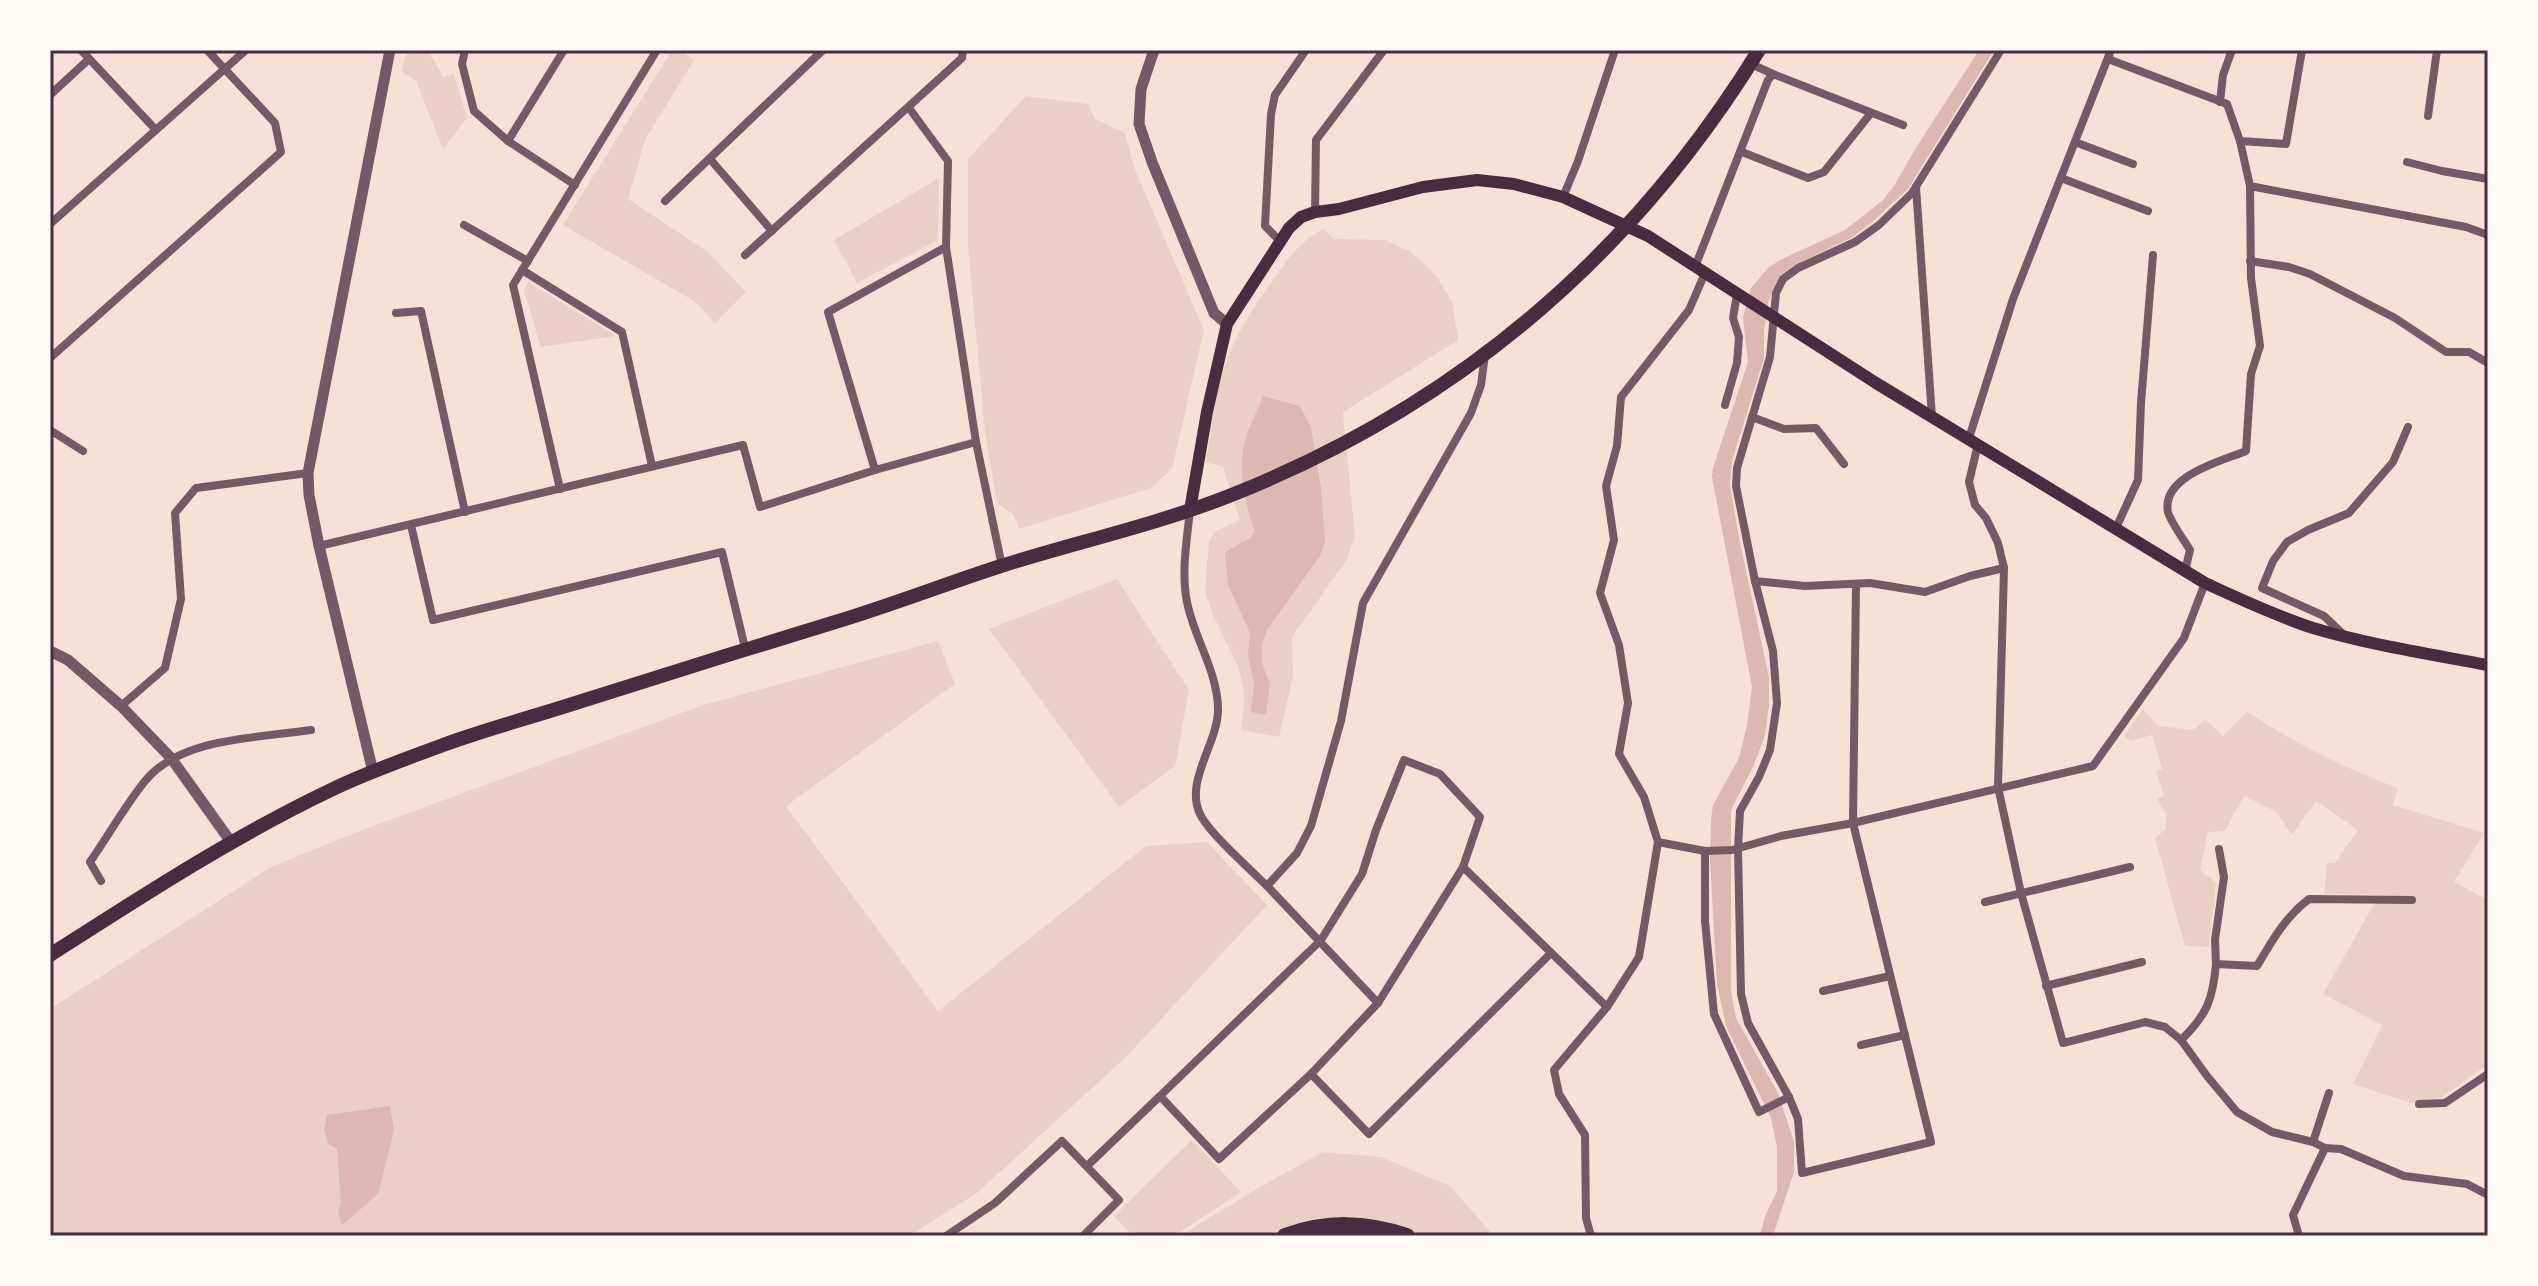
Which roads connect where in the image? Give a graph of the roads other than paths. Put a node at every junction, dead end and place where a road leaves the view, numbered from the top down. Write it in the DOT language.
graph roads {
  1 [pos="81,50"];
  2 [pos="207,50"];
  3 [pos="246,50"];
  4 [pos="390,50"];
  5 [pos="465,50"];
  6 [pos="564,50"];
  7 [pos="657,50"];
  8 [pos="805,50"];
  9 [pos="823,50"];
  10 [pos="963,50"];
  11 [pos="1154,50"];
  12 [pos="1306,50"];
  13 [pos="1384,50"];
  14 [pos="1615,50"];
  15 [pos="1759,50"];
  16 [pos="2001,50"];
  17 [pos="2232,50"];
  18 [pos="2302,50"];
  19 [pos="2437,50"];
  20 [pos="2109,54"];
  21 [pos="89,59"];
  22 [pos="814,59"];
  23 [pos="1751,64"];
  24 [pos="225,70"];
  25 [pos="1773,74"];
  26 [pos="50,95"];
  27 [pos="2220,102"];
  28 [pos="909,108"];
  29 [pos="1871,113"];
  30 [pos="2428,116"];
  31 [pos="1903,125"];
  32 [pos="156,130"];
  33 [pos="508,141"];
  34 [pos="2240,141"];
  35 [pos="2075,142"];
  36 [pos="1742,152"];
  37 [pos="710,159"];
  38 [pos="2407,162"];
  39 [pos="2133,164"];
  40 [pos="2061,178"];
  41 [pos="2488,179"];
  42 [pos="575,185"];
  43 [pos="2250,186"];
  44 [pos="1916,187"];
  45 [pos="1563,197"];
  46 [pos="665,201"];
  47 [pos="2148,211"];
  48 [pos="1315,212"];
  49 [pos="50,224"];
  50 [pos="464,225"];
  51 [pos="1627,227"];
  52 [pos="772,231"];
  53 [pos="2488,235"];
  54 [pos="1281,242"];
  55 [pos="946,247"];
  56 [pos="745,255"];
  57 [pos="2153,255"];
  58 [pos="528,261"];
  59 [pos="2250,261"];
  60 [pos="522,270"];
  61 [pos="1700,270"];
  62 [pos="1740,297"];
  63 [pos="396,313"];
  64 [pos="1768,313"];
  65 [pos="1227,324"];
  66 [pos="1485,354"];
  67 [pos="50,358"];
  68 [pos="2488,363"];
  69 [pos="1725,405"];
  70 [pos="1752,417"];
  71 [pos="1932,417"];
  72 [pos="2408,427"];
  73 [pos="50,430"];
  74 [pos="1973,441"];
  75 [pos="976,442"];
  76 [pos="83,451"];
  77 [pos="1844,464"];
  78 [pos="652,466"];
  79 [pos="875,470"];
  80 [pos="308,473"];
  81 [pos="560,489"];
  82 [pos="1190,510"];
  83 [pos="465,512"];
  84 [pos="411,525"];
  85 [pos="2116,528"];
  86 [pos="319,546"];
  87 [pos="1002,566"];
  88 [pos="2004,568"];
  89 [pos="2185,571"];
  90 [pos="1755,581"];
  91 [pos="2205,583"];
  92 [pos="1856,584"];
  93 [pos="2346,636"];
  94 [pos="745,648"];
  95 [pos="50,651"];
  96 [pos="2488,665"];
  97 [pos="121,706"];
  98 [pos="311,730"];
  99 [pos="171,758"];
  100 [pos="373,772"];
  101 [pos="1998,787"];
  102 [pos="1853,823"];
  103 [pos="231,842"];
  104 [pos="1658,842"];
  105 [pos="2219,849"];
  106 [pos="1735,850"];
  107 [pos="1707,851"];
  108 [pos="1463,867"];
  109 [pos="2130,867"];
  110 [pos="101,881"];
  111 [pos="1267,886"];
  112 [pos="2021,893"];
  113 [pos="2412,900"];
  114 [pos="1985,902"];
  115 [pos="1321,940"];
  116 [pos="1551,953"];
  117 [pos="50,955"];
  118 [pos="2142,962"];
  119 [pos="2216,964"];
  120 [pos="1890,976"];
  121 [pos="2046,986"];
  122 [pos="1823,991"];
  123 [pos="1378,1003"];
  124 [pos="1607,1007"];
  125 [pos="1905,1035"];
  126 [pos="2181,1040"];
  127 [pos="1861,1045"];
  128 [pos="1311,1074"];
  129 [pos="2488,1074"];
  130 [pos="2329,1093"];
  131 [pos="1160,1096"];
  132 [pos="1786,1099"];
  133 [pos="2419,1104"];
  134 [pos="2313,1142"];
  135 [pos="2325,1148"];
  136 [pos="1087,1166"];
  137 [pos="2488,1195"];
  138 [pos="946,1236"];
  139 [pos="1083,1236"];
  140 [pos="1285,1236"];
  141 [pos="1407,1236"];
  142 [pos="1591,1236"];
  143 [pos="2299,1236"];
  1 -- 21 [label="street"];
  2 -- 24 [label="street"];
  3 -- 24 [label="street"];
  4 -- 80 [label="street"];
  5 -- 33 [label="street"];
  6 -- 33 [label="street"];
  7 -- 42 [label="street"];
  8 -- 22 [label="street"];
  9 -- 22 [label="street"];
  10 -- 28 [label="street"];
  11 -- 65 [label="street"];
  12 -- 54 [label="street"];
  13 -- 48 [label="street"];
  14 -- 45 [label="street"];
  15 -- 23 [label="highway"];
  16 -- 44 [label="street"];
  17 -- 27 [label="street"];
  18 -- 34 [label="street"];
  19 -- 30 [label="street"];
  20 -- 27 [label="street"];
  20 -- 35 [label="street"];
  21 -- 26 [label="street"];
  21 -- 32 [label="street"];
  22 -- 37 [label="street"];
  23 -- 25 [label="street"];
  23 -- 51 [label="highway"];
  24 -- 32 [label="street"];
  24 -- 67 [label="street"];
  25 -- 29 [label="street"];
  25 -- 36 [label="street"];
  27 -- 34 [label="street"];
  28 -- 52 [label="street"];
  28 -- 55 [label="street"];
  29 -- 31 [label="street"];
  29 -- 36 [label="street"];
  32 -- 49 [label="street"];
  33 -- 42 [label="street"];
  34 -- 43 [label="street"];
  35 -- 39 [label="street"];
  35 -- 40 [label="street"];
  36 -- 61 [label="street"];
  37 -- 46 [label="street"];
  37 -- 52 [label="street"];
  38 -- 41 [label="street"];
  40 -- 47 [label="street"];
  40 -- 74 [label="street"];
  42 -- 58 [label="street"];
  43 -- 53 [label="street"];
  43 -- 59 [label="street"];
  44 -- 64 [label="street"];
  44 -- 71 [label="street"];
  45 -- 48 [label="main road"];
  45 -- 51 [label="main road"];
  48 -- 54 [label="main road"];
  50 -- 58 [label="street"];
  51 -- 61 [label="main road"];
  51 -- 66 [label="highway"];
  52 -- 56 [label="street"];
  54 -- 65 [label="main road"];
  55 -- 75 [label="street"];
  55 -- 79 [label="street"];
  57 -- 85 [label="street"];
  58 -- 60 [label="street"];
  59 -- 68 [label="street"];
  59 -- 89 [label="street"];
  60 -- 78 [label="street"];
  60 -- 81 [label="street"];
  61 -- 62 [label="main road"];
  61 -- 104 [label="street"];
  62 -- 64 [label="main road"];
  62 -- 69 [label="street"];
  63 -- 83 [label="street"];
  64 -- 70 [label="street"];
  64 -- 71 [label="main road"];
  65 -- 82 [label="main road"];
  66 -- 82 [label="highway"];
  66 -- 111 [label="street"];
  70 -- 77 [label="street"];
  70 -- 90 [label="street"];
  71 -- 74 [label="main road"];
  72 -- 93 [label="street"];
  73 -- 76 [label="street"];
  74 -- 85 [label="main road"];
  74 -- 88 [label="street"];
  75 -- 79 [label="street"];
  75 -- 87 [label="street"];
  78 -- 79 [label="street"];
  78 -- 81 [label="street"];
  80 -- 86 [label="street"];
  80 -- 97 [label="street"];
  81 -- 83 [label="street"];
  82 -- 87 [label="highway"];
  82 -- 111 [label="street"];
  83 -- 84 [label="street"];
  84 -- 86 [label="street"];
  84 -- 94 [label="street"];
  85 -- 89 [label="main road"];
  86 -- 100 [label="street"];
  87 -- 94 [label="highway"];
  88 -- 92 [label="street"];
  88 -- 101 [label="street"];
  89 -- 91 [label="main road"];
  90 -- 92 [label="street"];
  90 -- 106 [label="street"];
  91 -- 93 [label="main road"];
  91 -- 101 [label="street"];
  92 -- 102 [label="street"];
  93 -- 96 [label="main road"];
  94 -- 100 [label="highway"];
  95 -- 97 [label="street"];
  97 -- 99 [label="street"];
  98 -- 99 [label="street"];
  99 -- 103 [label="street"];
  99 -- 110 [label="street"];
  100 -- 103 [label="highway"];
  101 -- 102 [label="street"];
  101 -- 112 [label="street"];
  102 -- 106 [label="street"];
  102 -- 120 [label="street"];
  103 -- 117 [label="highway"];
  104 -- 107 [label="street"];
  104 -- 124 [label="street"];
  105 -- 119 [label="street"];
  106 -- 107 [label="street"];
  106 -- 132 [label="street"];
  107 -- 132 [label="street"];
  108 -- 115 [label="street"];
  108 -- 116 [label="street"];
  108 -- 123 [label="street"];
  109 -- 112 [label="street"];
  111 -- 115 [label="street"];
  112 -- 114 [label="street"];
  112 -- 121 [label="street"];
  113 -- 119 [label="street"];
  115 -- 123 [label="street"];
  115 -- 131 [label="street"];
  116 -- 124 [label="street"];
  116 -- 128 [label="street"];
  118 -- 121 [label="street"];
  119 -- 126 [label="street"];
  120 -- 122 [label="street"];
  120 -- 125 [label="street"];
  121 -- 126 [label="street"];
  123 -- 128 [label="street"];
  124 -- 142 [label="street"];
  125 -- 127 [label="street"];
  125 -- 132 [label="street"];
  126 -- 134 [label="street"];
  128 -- 131 [label="street"];
  129 -- 133 [label="street"];
  130 -- 134 [label="street"];
  131 -- 136 [label="street"];
  134 -- 135 [label="street"];
  135 -- 137 [label="street"];
  135 -- 143 [label="street"];
  136 -- 138 [label="street"];
  136 -- 139 [label="street"];
  140 -- 141 [label="highway"];
}
